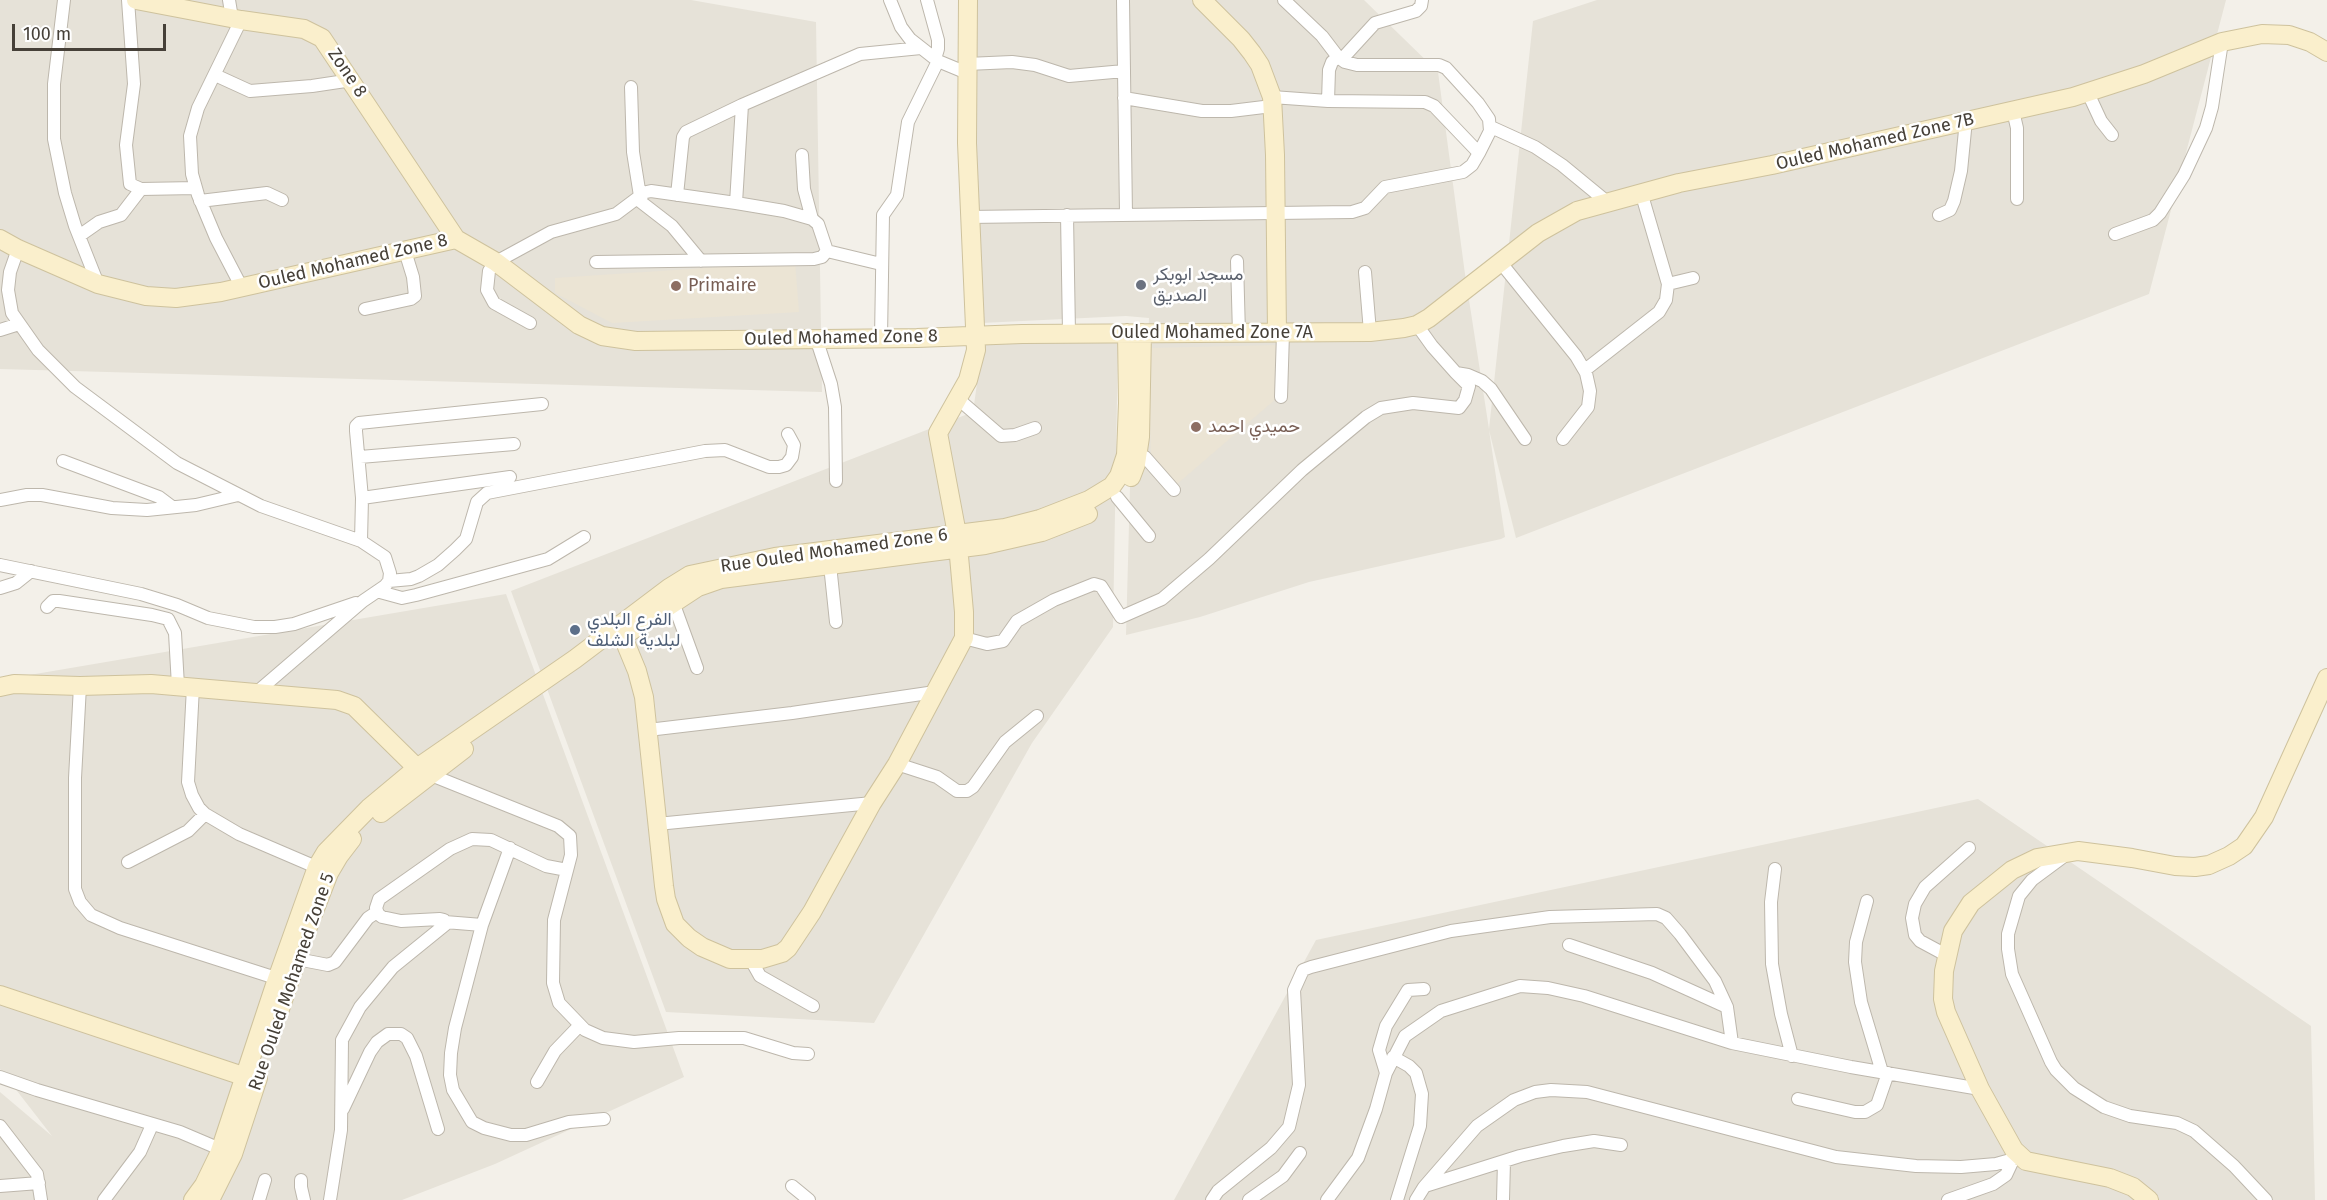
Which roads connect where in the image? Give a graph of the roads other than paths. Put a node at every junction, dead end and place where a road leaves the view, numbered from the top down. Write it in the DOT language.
graph roads {
  1 [pos="64,0"];
  2 [pos="128,0"];
  3 [pos="136,0"];
  4 [pos="890,0"];
  5 [pos="927,0"];
  6 [pos="968,0"];
  7 [pos="1123,0"];
  8 [pos="1202,0"];
  9 [pos="1284,0"];
  10 [pos="1422,0"];
  11 [pos="234,13"];
  12 [pos="2222,42"];
  13 [pos="921,48"];
  14 [pos="2327,52"];
  15 [pos="1340,58"];
  16 [pos="937,60"];
  17 [pos="967,69"];
  18 [pos="1124,71"];
  19 [pos="215,75"];
  20 [pos="352,80"];
  21 [pos="631,87"];
  22 [pos="2088,93"];
  23 [pos="1124,98"];
  24 [pos="1272,101"];
  25 [pos="1328,101"];
  26 [pos="742,105"];
  27 [pos="2013,111"];
  28 [pos="1966,120"];
  29 [pos="1491,128"];
  30 [pos="2112,135"];
  31 [pos="1479,153"];
  32 [pos="802,155"];
  33 [pos="196,188"];
  34 [pos="141,189"];
  35 [pos="1641,192"];
  36 [pos="677,195"];
  37 [pos="640,196"];
  38 [pos="2017,199"];
  39 [pos="200,201"];
  40 [pos="282,201"];
  41 [pos="1607,202"];
  42 [pos="736,203"];
  43 [pos="1126,214"];
  44 [pos="1276,214"];
  45 [pos="1939,214"];
  46 [pos="1067,215"];
  47 [pos="968,217"];
  48 [pos="812,219"];
  49 [pos="2115,234"];
  50 [pos="79,236"];
  51 [pos="0,239"];
  52 [pos="456,239"];
  53 [pos="18,249"];
  54 [pos="405,251"];
  55 [pos="827,251"];
  56 [pos="701,261"];
  57 [pos="1237,261"];
  58 [pos="496,262"];
  59 [pos="596,262"];
  60 [pos="1501,263"];
  61 [pos="881,264"];
  62 [pos="1365,272"];
  63 [pos="1693,278"];
  64 [pos="98,284"];
  65 [pos="1668,284"];
  66 [pos="241,286"];
  67 [pos="365,309"];
  68 [pos="1444,309"];
  69 [pos="530,323"];
  70 [pos="19,324"];
  71 [pos="1417,325"];
  72 [pos="0,330"];
  73 [pos="1370,332"];
  74 [pos="1068,333"];
  75 [pos="1134,333"];
  76 [pos="1239,333"];
  77 [pos="1280,333"];
  78 [pos="976,335"];
  79 [pos="816,338"];
  80 [pos="881,338"];
  81 [pos="1585,370"];
  82 [pos="1456,373"];
  83 [pos="1281,397"];
  84 [pos="957,398"];
  85 [pos="542,404"];
  86 [pos="1035,428"];
  87 [pos="788,434"];
  88 [pos="1525,439"];
  89 [pos="1563,439"];
  90 [pos="514,444"];
  91 [pos="1139,454"];
  92 [pos="360,458"];
  93 [pos="63,461"];
  94 [pos="510,477"];
  95 [pos="836,481"];
  96 [pos="1174,490"];
  97 [pos="238,495"];
  98 [pos="1117,497"];
  99 [pos="362,498"];
  100 [pos="0,500"];
  101 [pos="171,506"];
  102 [pos="1149,536"];
  103 [pos="584,537"];
  104 [pos="361,541"];
  105 [pos="958,541"];
  106 [pos="0,565"];
  107 [pos="831,565"];
  108 [pos="31,571"];
  109 [pos="389,581"];
  110 [pos="0,588"];
  111 [pos="380,592"];
  112 [pos="363,601"];
  113 [pos="673,602"];
  114 [pos="47,607"];
  115 [pos="836,621"];
  116 [pos="621,630"];
  117 [pos="964,638"];
  118 [pos="697,668"];
  119 [pos="2327,678"];
  120 [pos="80,686"];
  121 [pos="0,687"];
  122 [pos="185,687"];
  123 [pos="257,692"];
  124 [pos="936,692"];
  125 [pos="2323,704"];
  126 [pos="1037,716"];
  127 [pos="648,730"];
  128 [pos="468,746"];
  129 [pos="897,764"];
  130 [pos="424,771"];
  131 [pos="872,803"];
  132 [pos="205,814"];
  133 [pos="657,824"];
  134 [pos="1969,848"];
  135 [pos="510,849"];
  136 [pos="2070,852"];
  137 [pos="128,862"];
  138 [pos="1775,869"];
  139 [pos="323,870"];
  140 [pos="567,870"];
  141 [pos="1867,901"];
  142 [pos="377,912"];
  143 [pos="446,922"];
  144 [pos="482,926"];
  145 [pos="1569,945"];
  146 [pos="1946,955"];
  147 [pos="297,959"];
  148 [pos="751,960"];
  149 [pos="283,981"];
  150 [pos="1424,989"];
  151 [pos="0,995"];
  152 [pos="813,1006"];
  153 [pos="1727,1007"];
  154 [pos="580,1025"];
  155 [pos="1732,1042"];
  156 [pos="808,1054"];
  157 [pos="1792,1056"];
  158 [pos="1393,1057"];
  159 [pos="1386,1073"];
  160 [pos="1885,1073"];
  161 [pos="0,1077"];
  162 [pos="251,1079"];
  163 [pos="537,1082"];
  164 [pos="1980,1089"];
  165 [pos="1798,1099"];
  166 [pos="341,1113"];
  167 [pos="604,1119"];
  168 [pos="152,1125"];
  169 [pos="0,1126"];
  170 [pos="438,1129"];
  171 [pos="1621,1145"];
  172 [pos="220,1149"];
  173 [pos="1300,1153"];
  174 [pos="2017,1159"];
  175 [pos="1504,1161"];
  176 [pos="265,1180"];
  177 [pos="301,1180"];
  178 [pos="39,1183"];
  179 [pos="0,1186"];
  180 [pos="792,1186"];
  181 [pos="1424,1187"];
  182 [pos="41,1200"];
  183 [pos="104,1200"];
  184 [pos="193,1200"];
  185 [pos="210,1200"];
  186 [pos="260,1200"];
  187 [pos="304,1200"];
  188 [pos="330,1200"];
  189 [pos="808,1200"];
  190 [pos="1212,1200"];
  191 [pos="1249,1200"];
  192 [pos="1327,1200"];
  193 [pos="1397,1200"];
  194 [pos="1416,1200"];
  195 [pos="1503,1200"];
  196 [pos="1948,1200"];
  197 [pos="2149,1200"];
  198 [pos="2266,1200"];
  1 -- 50 [label="street"];
  2 -- 34 [label="street"];
  3 -- 11 [label="street, Zone 8"];
  4 -- 13 [label="street"];
  5 -- 16 [label="street"];
  6 -- 17 [label="street"];
  7 -- 18 [label="street"];
  8 -- 24 [label="street"];
  9 -- 15 [label="street"];
  10 -- 15 [label="street"];
  11 -- 19 [label="street"];
  11 -- 20 [label="street, Zone 8"];
  12 -- 14 [label="street, Ouled Mohamed Zone 7B"];
  12 -- 22 [label="street, Ouled Mohamed Zone 7B"];
  12 -- 49 [label="street"];
  13 -- 16 [label="street"];
  13 -- 26 [label="street"];
  15 -- 25 [label="street"];
  15 -- 29 [label="street"];
  16 -- 17 [label="street"];
  16 -- 61 [label="street"];
  17 -- 18 [label="street"];
  17 -- 47 [label="street"];
  18 -- 23 [label="street"];
  19 -- 20 [label="street"];
  19 -- 33 [label="street"];
  20 -- 52 [label="street, Zone 8"];
  21 -- 37 [label="street"];
  22 -- 27 [label="street, Ouled Mohamed Zone 7B"];
  22 -- 30 [label="street"];
  23 -- 24 [label="street"];
  23 -- 43 [label="street"];
  24 -- 25 [label="street"];
  24 -- 44 [label="street"];
  25 -- 31 [label="street"];
  26 -- 36 [label="street"];
  26 -- 42 [label="street"];
  27 -- 28 [label="street, Ouled Mohamed Zone 7B"];
  27 -- 38 [label="street"];
  28 -- 35 [label="street, Ouled Mohamed Zone 7B"];
  28 -- 45 [label="street"];
  29 -- 31 [label="street"];
  29 -- 41 [label="street"];
  31 -- 44 [label="street"];
  32 -- 48 [label="street"];
  33 -- 34 [label="street"];
  33 -- 39 [label="street"];
  34 -- 50 [label="street"];
  35 -- 41 [label="street, Ouled Mohamed Zone 7B"];
  35 -- 65 [label="street"];
  36 -- 37 [label="street"];
  36 -- 42 [label="street"];
  37 -- 56 [label="street"];
  37 -- 58 [label="street"];
  39 -- 40 [label="street"];
  39 -- 66 [label="street"];
  41 -- 60 [label="street, Ouled Mohamed Zone 7B"];
  42 -- 48 [label="street"];
  43 -- 44 [label="street"];
  43 -- 46 [label="street"];
  44 -- 77 [label="street"];
  46 -- 47 [label="street"];
  46 -- 74 [label="street"];
  47 -- 78 [label="street"];
  48 -- 55 [label="street"];
  50 -- 64 [label="street"];
  51 -- 53 [label="street, Ouled Mohamed Zone 8"];
  52 -- 54 [label="street, Ouled Mohamed Zone 8"];
  52 -- 58 [label="street, Ouled Mohamed Zone 8"];
  53 -- 64 [label="street, Ouled Mohamed Zone 8"];
  53 -- 70 [label="street"];
  54 -- 66 [label="street, Ouled Mohamed Zone 8"];
  54 -- 67 [label="street"];
  55 -- 56 [label="street"];
  55 -- 61 [label="street"];
  56 -- 59 [label="street"];
  57 -- 76 [label="street"];
  58 -- 69 [label="street"];
  58 -- 79 [label="street, Ouled Mohamed Zone 8"];
  60 -- 68 [label="street, Ouled Mohamed Zone 7B"];
  60 -- 81 [label="street"];
  61 -- 80 [label="street"];
  62 -- 73 [label="street"];
  63 -- 65 [label="street"];
  64 -- 66 [label="street, Ouled Mohamed Zone 8"];
  65 -- 81 [label="street"];
  68 -- 71 [label="street, Ouled Mohamed Zone 7A"];
  70 -- 72 [label="street"];
  70 -- 97 [label="street"];
  71 -- 73 [label="street, Ouled Mohamed Zone 7A"];
  71 -- 82 [label="street"];
  73 -- 77 [label="street, Ouled Mohamed Zone 7A"];
  74 -- 75 [label="street, Ouled Mohamed Zone 7A"];
  74 -- 78 [label="street, Ouled Mohamed Zone 7A"];
  75 -- 76 [label="street, Ouled Mohamed Zone 7A"];
  75 -- 91 [label="street, Rue Ouled Mohamed Zone 6"];
  75 -- 105 [label="street, Rue Ouled Mohamed Zone 6"];
  76 -- 77 [label="street, Ouled Mohamed Zone 7A"];
  77 -- 83 [label="street"];
  78 -- 80 [label="street, Ouled Mohamed Zone 8"];
  78 -- 84 [label="street"];
  79 -- 80 [label="street, Ouled Mohamed Zone 8"];
  79 -- 95 [label="street"];
  81 -- 89 [label="street"];
  82 -- 88 [label="street"];
  82 -- 117 [label="street"];
  84 -- 86 [label="street"];
  84 -- 105 [label="street"];
  85 -- 92 [label="street"];
  87 -- 109 [label="street"];
  90 -- 92 [label="street"];
  91 -- 96 [label="street"];
  91 -- 98 [label="street, Rue Ouled Mohamed Zone 6"];
  92 -- 99 [label="street"];
  93 -- 101 [label="street"];
  94 -- 99 [label="street"];
  97 -- 101 [label="street"];
  97 -- 104 [label="street"];
  98 -- 102 [label="street"];
  98 -- 105 [label="street, Rue Ouled Mohamed Zone 6"];
  99 -- 104 [label="street"];
  100 -- 101 [label="street"];
  103 -- 111 [label="street"];
  104 -- 109 [label="street"];
  105 -- 107 [label="street, Rue Ouled Mohamed Zone 6"];
  105 -- 116 [label="street, Rue Ouled Mohamed Zone 6"];
  105 -- 117 [label="street"];
  106 -- 108 [label="street"];
  107 -- 113 [label="street, Rue Ouled Mohamed Zone 6"];
  107 -- 115 [label="street"];
  108 -- 110 [label="street"];
  108 -- 112 [label="street"];
  109 -- 111 [label="street"];
  111 -- 112 [label="street"];
  112 -- 123 [label="street"];
  113 -- 116 [label="street, Rue Ouled Mohamed Zone 6"];
  113 -- 118 [label="street"];
  114 -- 122 [label="street"];
  116 -- 127 [label="street"];
  116 -- 128 [label="street, Rue Ouled Mohamed Zone 6"];
  116 -- 130 [label="street, Rue Ouled Mohamed Zone 6"];
  117 -- 124 [label="street"];
  119 -- 125 [label="street"];
  120 -- 121 [label="street"];
  120 -- 122 [label="street"];
  120 -- 149 [label="street"];
  122 -- 123 [label="street"];
  122 -- 132 [label="street"];
  123 -- 130 [label="street"];
  124 -- 127 [label="street"];
  124 -- 129 [label="street"];
  125 -- 136 [label="street"];
  126 -- 129 [label="street"];
  127 -- 133 [label="street"];
  128 -- 130 [label="street, Rue Ouled Mohamed Zone 5"];
  129 -- 131 [label="street"];
  130 -- 139 [label="street, Rue Ouled Mohamed Zone 5"];
  130 -- 140 [label="street"];
  131 -- 133 [label="street"];
  131 -- 148 [label="street"];
  132 -- 137 [label="street"];
  132 -- 139 [label="street"];
  133 -- 148 [label="street"];
  134 -- 146 [label="street"];
  135 -- 140 [label="street"];
  135 -- 142 [label="street"];
  135 -- 144 [label="street"];
  136 -- 146 [label="street"];
  136 -- 198 [label="street"];
  138 -- 157 [label="street"];
  139 -- 147 [label="street, Rue Ouled Mohamed Zone 5"];
  139 -- 149 [label="street, Rue Ouled Mohamed Zone 5"];
  140 -- 154 [label="street"];
  141 -- 160 [label="street"];
  142 -- 143 [label="street"];
  142 -- 147 [label="street"];
  143 -- 144 [label="street"];
  143 -- 166 [label="street"];
  144 -- 167 [label="street"];
  145 -- 153 [label="street"];
  146 -- 164 [label="street"];
  147 -- 149 [label="street, Rue Ouled Mohamed Zone 5"];
  148 -- 152 [label="street"];
  149 -- 162 [label="street, Rue Ouled Mohamed Zone 5"];
  150 -- 159 [label="street"];
  151 -- 162 [label="street"];
  153 -- 155 [label="street"];
  153 -- 190 [label="street"];
  154 -- 156 [label="street"];
  154 -- 163 [label="street"];
  155 -- 157 [label="street"];
  155 -- 158 [label="street"];
  157 -- 160 [label="street"];
  158 -- 159 [label="street"];
  158 -- 193 [label="street"];
  159 -- 192 [label="street"];
  160 -- 164 [label="street"];
  160 -- 165 [label="street"];
  161 -- 168 [label="street"];
  162 -- 172 [label="street, Rue Ouled Mohamed Zone 5"];
  162 -- 185 [label="street, Rue Ouled Mohamed Zone 5"];
  164 -- 174 [label="street"];
  166 -- 170 [label="street"];
  166 -- 188 [label="street"];
  168 -- 172 [label="street"];
  168 -- 183 [label="street"];
  169 -- 178 [label="street"];
  171 -- 175 [label="street"];
  172 -- 184 [label="street, Rue Ouled Mohamed Zone 5"];
  173 -- 191 [label="street"];
  174 -- 181 [label="street"];
  174 -- 196 [label="street"];
  174 -- 197 [label="street"];
  175 -- 181 [label="street"];
  175 -- 195 [label="street"];
  176 -- 186 [label="street"];
  177 -- 187 [label="street"];
  178 -- 179 [label="street"];
  178 -- 182 [label="street"];
  180 -- 189 [label="street"];
  181 -- 194 [label="street"];
}
